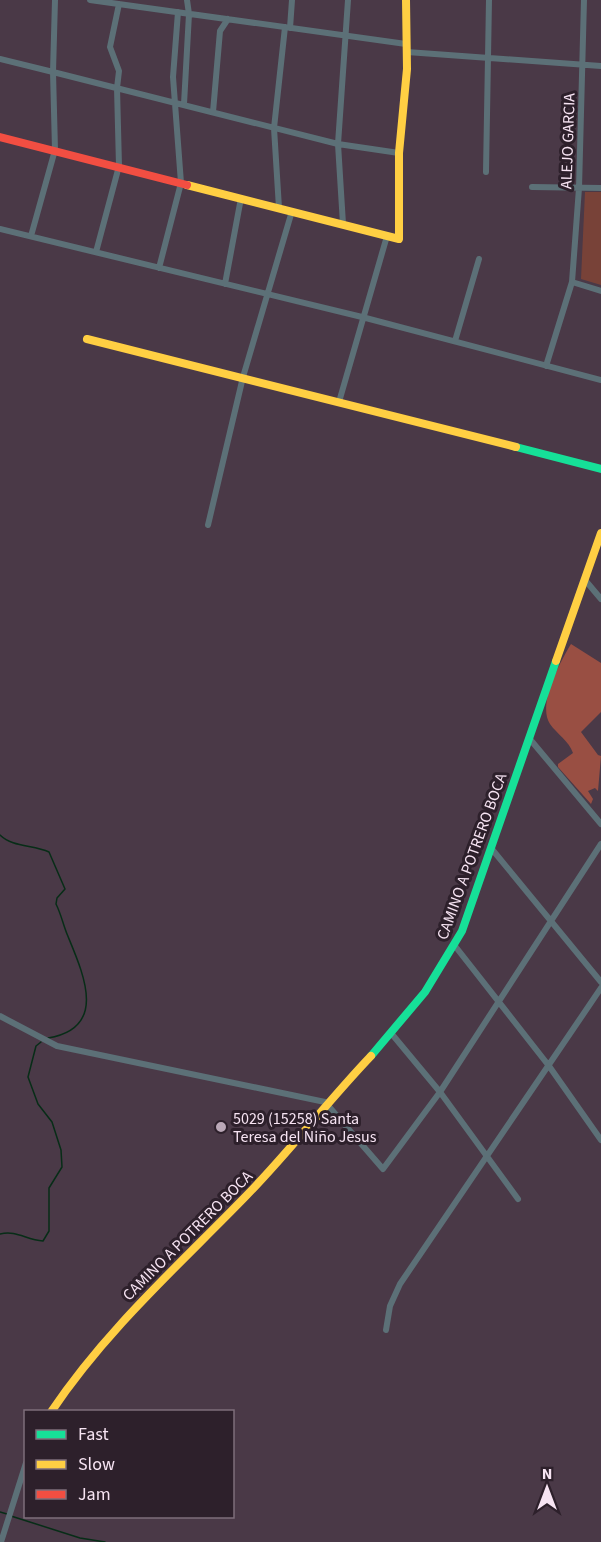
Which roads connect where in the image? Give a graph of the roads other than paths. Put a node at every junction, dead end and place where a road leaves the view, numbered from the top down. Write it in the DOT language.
graph roads {
  1 [pos="55,0"];
  2 [pos="90,0"];
  3 [pos="187,0"];
  4 [pos="292,0"];
  5 [pos="348,0"];
  6 [pos="406,0"];
  7 [pos="489,0"];
  8 [pos="584,0"];
  9 [pos="120,4"];
  10 [pos="178,12"];
  11 [pos="189,14"];
  12 [pos="228,19"];
  13 [pos="288,27"];
  14 [pos="346,35"];
  15 [pos="406,48"];
  16 [pos="0,59"];
  17 [pos="489,60"];
  18 [pos="582,65"];
  19 [pos="601,66"];
  20 [pos="53,72"];
  21 [pos="117,88"];
  22 [pos="175,102"];
  23 [pos="184,104"];
  24 [pos="213,112"];
  25 [pos="274,128"];
  26 [pos="0,137"];
  27 [pos="338,144"];
  28 [pos="55,150"];
  29 [pos="399,153"];
  30 [pos="119,166"];
  31 [pos="486,172"];
  32 [pos="181,183"];
  33 [pos="532,187"];
  34 [pos="579,188"];
  35 [pos="601,188"];
  36 [pos="241,198"];
  37 [pos="279,208"];
  38 [pos="291,211"];
  39 [pos="343,224"];
  40 [pos="0,229"];
  41 [pos="32,236"];
  42 [pos="387,236"];
  43 [pos="96,252"];
  44 [pos="479,259"];
  45 [pos="159,268"];
  46 [pos="572,282"];
  47 [pos="225,284"];
  48 [pos="601,291"];
  49 [pos="265,294"];
  50 [pos="362,317"];
  51 [pos="87,339"];
  52 [pos="455,341"];
  53 [pos="546,366"];
  54 [pos="243,377"];
  55 [pos="601,380"];
  56 [pos="339,402"];
  57 [pos="601,469"];
  58 [pos="208,525"];
  59 [pos="601,533"];
  60 [pos="585,580"];
  61 [pos="601,599"];
  62 [pos="529,738"];
  63 [pos="601,824"];
  64 [pos="601,844"];
  65 [pos="491,848"];
  66 [pos="552,922"];
  67 [pos="455,946"];
  68 [pos="601,982"];
  69 [pos="601,988"];
  70 [pos="499,1003"];
  71 [pos="0,1016"];
  72 [pos="391,1033"];
  73 [pos="549,1066"];
  74 [pos="440,1092"];
  75 [pos="327,1103"];
  76 [pos="601,1140"];
  77 [pos="487,1158"];
  78 [pos="518,1198"];
  79 [pos="386,1330"];
  80 [pos="52,1410"];
  81 [pos="24,1468"];
  82 [pos="1,1542"];
  1 -- 20 [label="street"];
  2 -- 9 [label="street"];
  3 -- 11 [label="street"];
  4 -- 13 [label="street"];
  5 -- 14 [label="street"];
  6 -- 15 [label="street"];
  7 -- 17 [label="street"];
  8 -- 18 [label="street, ALEJO GARCIA"];
  9 -- 10 [label="street"];
  9 -- 21 [label="street"];
  10 -- 11 [label="street"];
  10 -- 22 [label="street"];
  11 -- 12 [label="street"];
  11 -- 23 [label="street"];
  12 -- 13 [label="street"];
  12 -- 24 [label="street"];
  13 -- 14 [label="street"];
  13 -- 25 [label="street"];
  14 -- 15 [label="street"];
  14 -- 27 [label="street"];
  15 -- 17 [label="street"];
  15 -- 29 [label="street"];
  16 -- 20 [label="street"];
  17 -- 18 [label="street"];
  17 -- 31 [label="street"];
  18 -- 19 [label="street"];
  18 -- 34 [label="street, ALEJO GARCIA"];
  20 -- 21 [label="street"];
  20 -- 28 [label="street"];
  21 -- 22 [label="street"];
  21 -- 30 [label="street"];
  22 -- 23 [label="street"];
  22 -- 32 [label="street"];
  23 -- 24 [label="street"];
  24 -- 25 [label="street"];
  25 -- 27 [label="street"];
  25 -- 37 [label="street"];
  26 -- 28 [label="street"];
  27 -- 29 [label="street"];
  27 -- 39 [label="street"];
  28 -- 30 [label="street"];
  28 -- 41 [label="street"];
  29 -- 42 [label="street"];
  30 -- 32 [label="street"];
  30 -- 43 [label="street"];
  32 -- 36 [label="street"];
  32 -- 45 [label="street"];
  33 -- 34 [label="street"];
  34 -- 35 [label="street"];
  34 -- 46 [label="street, ALEJO GARCIA"];
  36 -- 37 [label="street"];
  36 -- 47 [label="street"];
  37 -- 38 [label="street"];
  38 -- 39 [label="street"];
  38 -- 49 [label="street"];
  39 -- 42 [label="street"];
  40 -- 41 [label="street"];
  41 -- 43 [label="street"];
  42 -- 50 [label="street"];
  43 -- 45 [label="street"];
  44 -- 52 [label="street"];
  45 -- 47 [label="street"];
  46 -- 48 [label="street"];
  46 -- 53 [label="street, ALEJO GARCIA"];
  47 -- 49 [label="street"];
  49 -- 50 [label="street"];
  49 -- 54 [label="street"];
  50 -- 52 [label="street"];
  50 -- 56 [label="street"];
  51 -- 54 [label="street"];
  52 -- 53 [label="street"];
  53 -- 55 [label="street"];
  54 -- 56 [label="street"];
  54 -- 58 [label="street"];
  56 -- 57 [label="street"];
  59 -- 60 [label="street, CAMINO A POTRERO BOCA"];
  60 -- 61 [label="street"];
  60 -- 62 [label="street, CAMINO A POTRERO BOCA"];
  62 -- 63 [label="street"];
  62 -- 65 [label="street, CAMINO A POTRERO BOCA"];
  64 -- 66 [label="street"];
  65 -- 66 [label="street"];
  65 -- 67 [label="street, CAMINO A POTRERO BOCA"];
  66 -- 68 [label="street"];
  66 -- 70 [label="street"];
  67 -- 70 [label="street"];
  67 -- 72 [label="street, CAMINO A POTRERO BOCA"];
  69 -- 73 [label="street"];
  70 -- 73 [label="street"];
  70 -- 74 [label="street"];
  71 -- 75 [label="street"];
  72 -- 74 [label="street"];
  72 -- 75 [label="street, CAMINO A POTRERO BOCA"];
  73 -- 76 [label="street"];
  73 -- 77 [label="street"];
  74 -- 75 [label="street"];
  74 -- 77 [label="street"];
  75 -- 80 [label="street, CAMINO A POTRERO BOCA"];
  77 -- 78 [label="street"];
  77 -- 79 [label="street"];
  81 -- 82 [label="street"];
}
